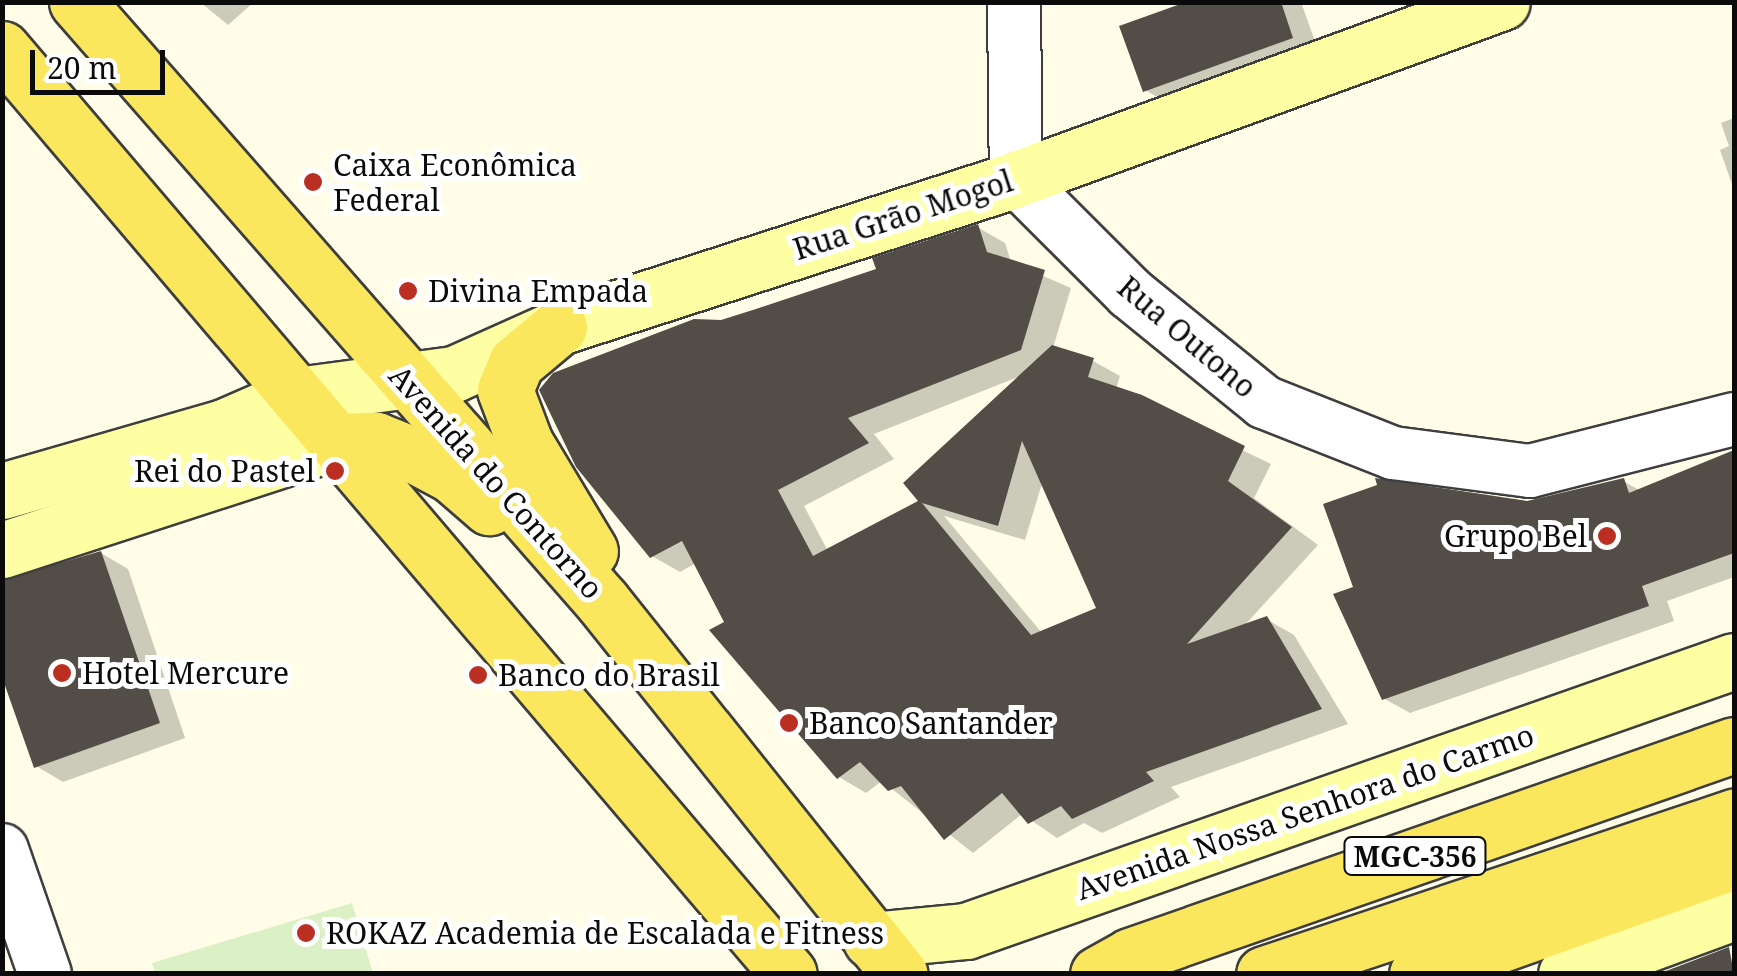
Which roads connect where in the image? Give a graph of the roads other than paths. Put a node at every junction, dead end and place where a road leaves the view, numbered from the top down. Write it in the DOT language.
graph roads {
  1 [pos="76,2"];
  2 [pos="1014,2"];
  3 [pos="1502,2"];
  4 [pos="2,49"];
  5 [pos="1016,179"];
  6 [pos="559,328"];
  7 [pos="407,382"];
  8 [pos="296,395"];
  9 [pos="1734,418"];
  10 [pos="338,441"];
  11 [pos="2,491"];
  12 [pos="2,550"];
  13 [pos="602,602"];
  14 [pos="1734,661"];
  15 [pos="1734,745"];
  16 [pos="1734,817"];
  17 [pos="2,850"];
  18 [pos="1734,861"];
  19 [pos="1734,912"];
  20 [pos="886,956"];
  21 [pos="45,974"];
  22 [pos="789,974"];
  23 [pos="1098,974"];
  24 [pos="1264,974"];
  25 [pos="1416,974"];
  26 [pos="1566,974"];
  1 -- 7 [label="main road, Avenida do Contorno"];
  2 -- 5 [label="street"];
  3 -- 5 [label="street, Rua Grão Mogol"];
  4 -- 8 [label="main road"];
  5 -- 6 [label="street, Rua Grão Mogol"];
  5 -- 9 [label="street, Rua Outono"];
  6 -- 7 [label="street, Rua Grão Mogol"];
  6 -- 13 [label="main road"];
  7 -- 8 [label="street, Rua Grão Mogol"];
  7 -- 13 [label="main road, Avenida do Contorno"];
  8 -- 10 [label="main road"];
  8 -- 11 [label="street, Rua Grão Mogol"];
  10 -- 12 [label="street"];
  10 -- 13 [label="main road"];
  10 -- 22 [label="main road"];
  13 -- 20 [label="main road, Avenida do Contorno"];
  14 -- 20 [label="street, Avenida Nossa Senhora do Carmo / MGC-356"];
  15 -- 23 [label="main road, MGC-356"];
  16 -- 24 [label="main road, MGC-356"];
  17 -- 21 [label="street"];
  18 -- 25 [label="main road"];
  19 -- 26 [label="street"];
}
